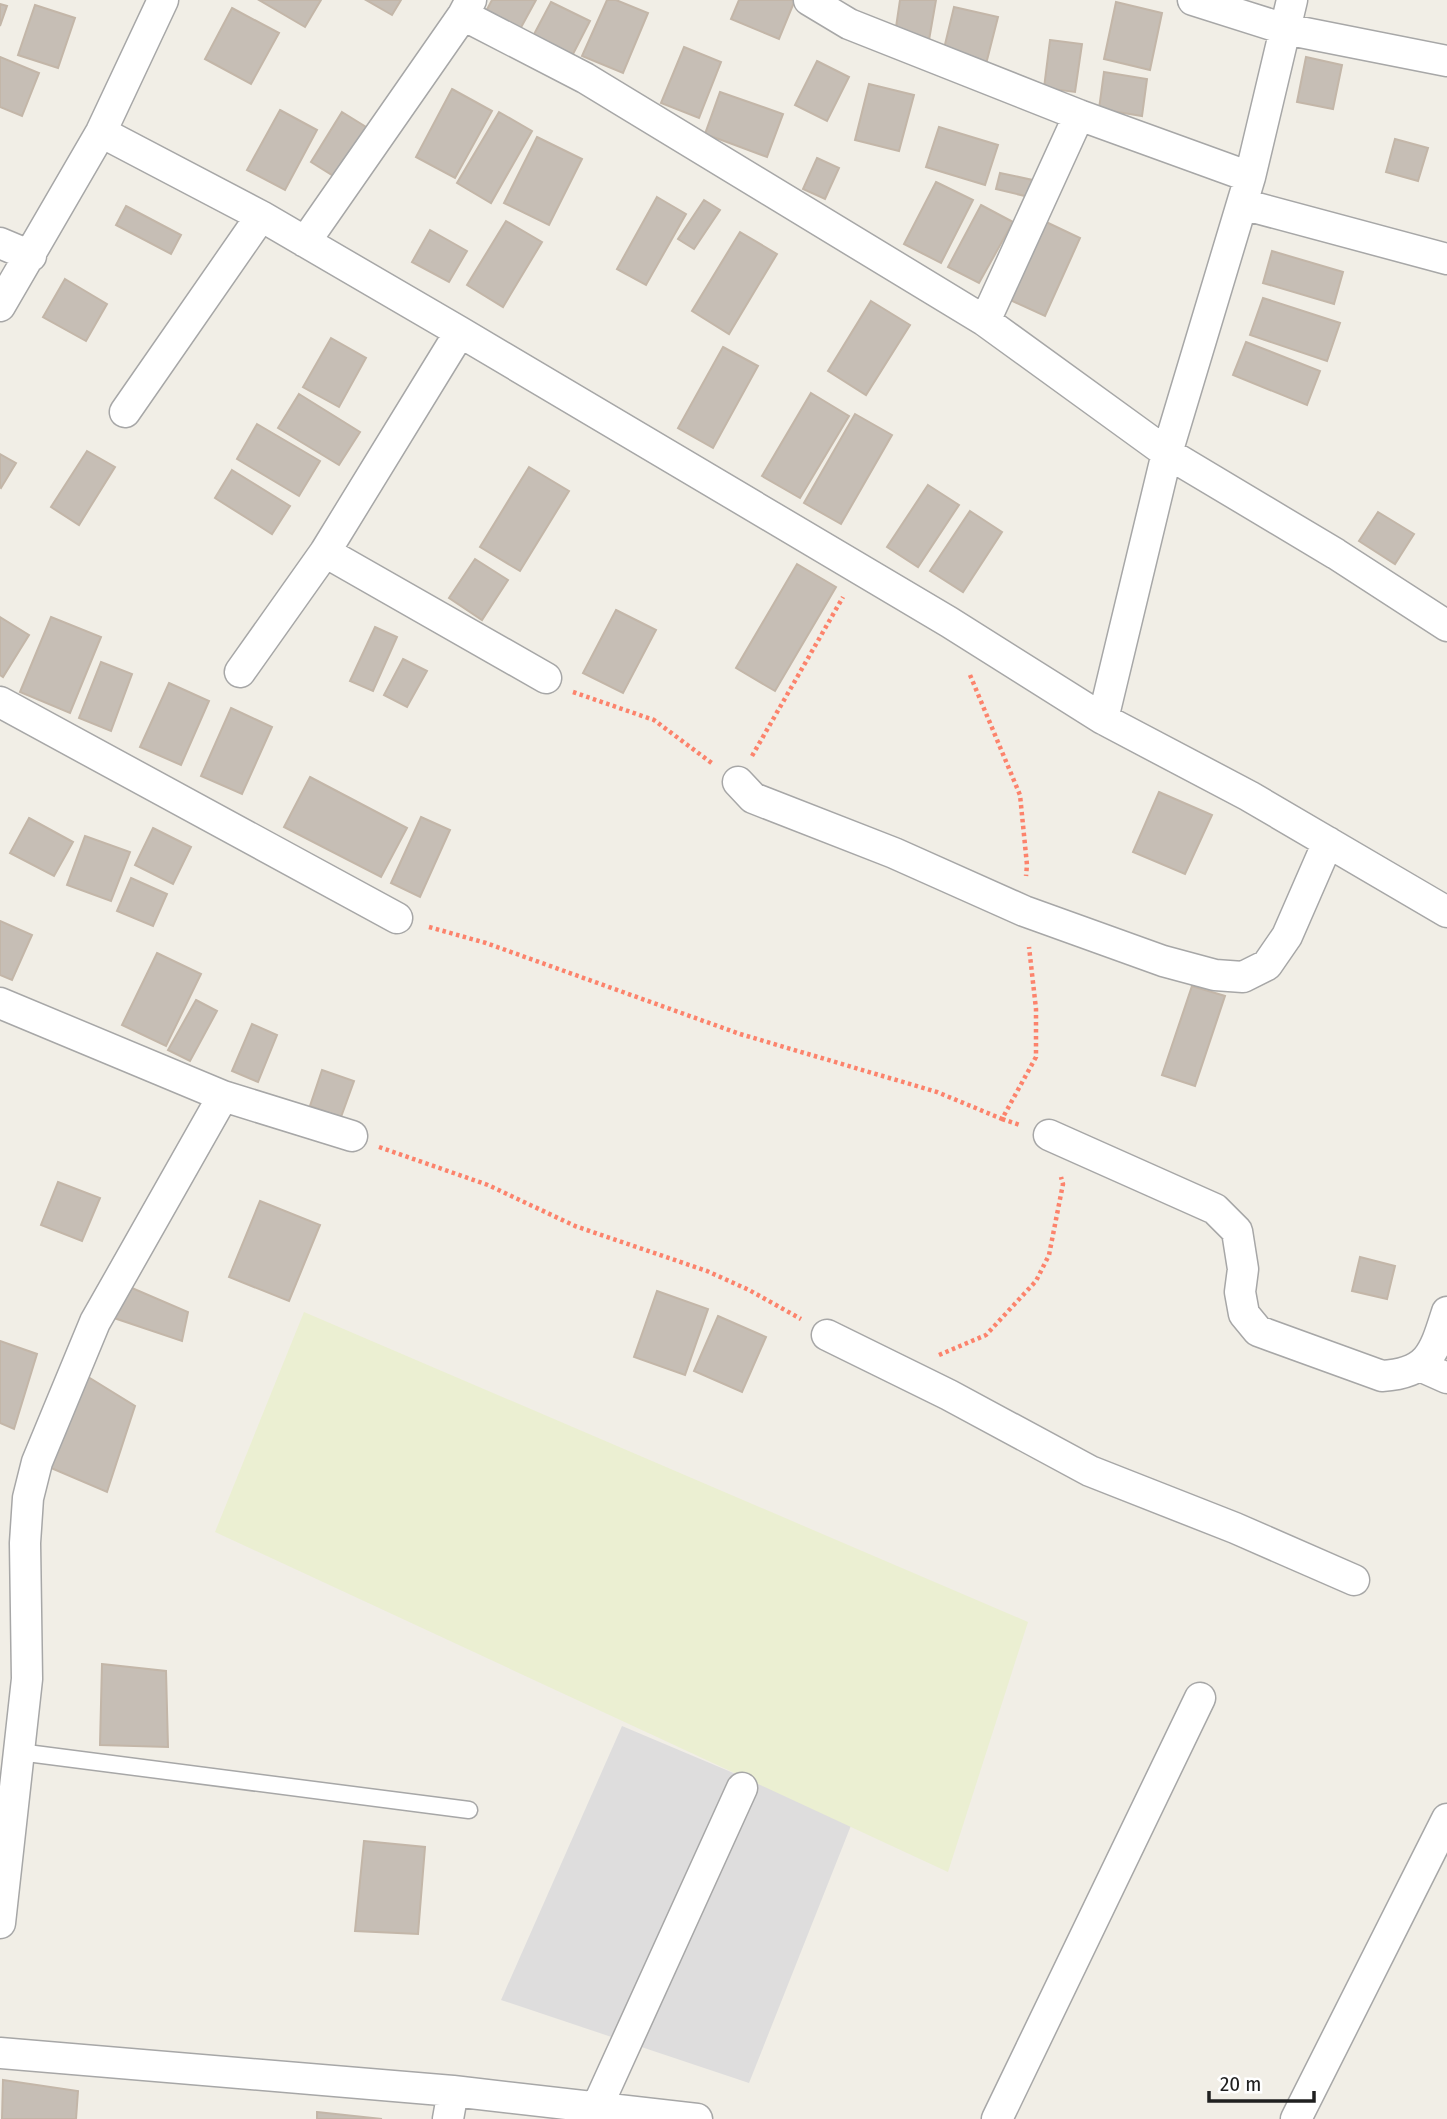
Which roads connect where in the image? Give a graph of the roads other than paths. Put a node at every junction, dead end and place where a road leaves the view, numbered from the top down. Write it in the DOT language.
graph roads {
  1 [pos="163,0"];
  2 [pos="809,0"];
  3 [pos="1193,0"];
  4 [pos="467,7"];
  5 [pos="1289,14"];
  6 [pos="1447,61"];
  7 [pos="1079,115"];
  8 [pos="101,132"];
  9 [pos="1246,190"];
  10 [pos="261,216"];
  11 [pos="305,242"];
  12 [pos="0,243"];
  13 [pos="31,256"];
  14 [pos="1447,259"];
  15 [pos="0,306"];
  16 [pos="985,321"];
  17 [pos="460,332"];
  18 [pos="125,412"];
  19 [pos="1167,453"];
  20 [pos="325,552"];
  21 [pos="1447,626"];
  22 [pos="240,672"];
  23 [pos="546,678"];
  24 [pos="0,702"];
  25 [pos="1103,719"];
  26 [pos="737,782"];
  27 [pos="1328,842"];
  28 [pos="1447,912"];
  29 [pos="397,918"];
  30 [pos="0,1003"];
  31 [pos="223,1096"];
  32 [pos="1049,1135"];
  33 [pos="352,1136"];
  34 [pos="1447,1312"];
  35 [pos="827,1335"];
  36 [pos="1420,1366"];
  37 [pos="1447,1378"];
  38 [pos="1354,1580"];
  39 [pos="1200,1698"];
  40 [pos="19,1752"];
  41 [pos="742,1788"];
  42 [pos="469,1810"];
  43 [pos="1447,1819"];
  44 [pos="0,1923"];
  45 [pos="0,2053"];
  46 [pos="451,2105"];
  47 [pos="597,2108"];
  48 [pos="697,2119"];
  49 [pos="997,2119"];
  50 [pos="1296,2119"];
  1 -- 8 [label="street"];
  2 -- 7 [label="street"];
  3 -- 5 [label="street"];
  4 -- 11 [label="street"];
  4 -- 16 [label="street"];
  5 -- 6 [label="street"];
  5 -- 9 [label="street"];
  7 -- 9 [label="street"];
  7 -- 16 [label="street"];
  8 -- 10 [label="street"];
  8 -- 13 [label="street"];
  9 -- 14 [label="street"];
  9 -- 19 [label="street"];
  10 -- 11 [label="street"];
  10 -- 18 [label="street"];
  11 -- 17 [label="street"];
  12 -- 13 [label="street"];
  13 -- 15 [label="street"];
  16 -- 19 [label="street"];
  17 -- 20 [label="street"];
  17 -- 25 [label="street"];
  19 -- 21 [label="street"];
  19 -- 25 [label="street"];
  20 -- 22 [label="street"];
  20 -- 23 [label="street"];
  24 -- 29 [label="street"];
  25 -- 27 [label="street"];
  26 -- 27 [label="street"];
  27 -- 28 [label="street"];
  30 -- 31 [label="street"];
  31 -- 33 [label="street"];
  31 -- 40 [label="street"];
  32 -- 36 [label="street"];
  34 -- 36 [label="street"];
  35 -- 38 [label="street"];
  36 -- 37 [label="street"];
  39 -- 49 [label="street"];
  40 -- 42 [label="lane"];
  40 -- 44 [label="street"];
  41 -- 47 [label="street"];
  43 -- 50 [label="street"];
  45 -- 46 [label="street"];
  46 -- 47 [label="street"];
  47 -- 48 [label="street"];
}
